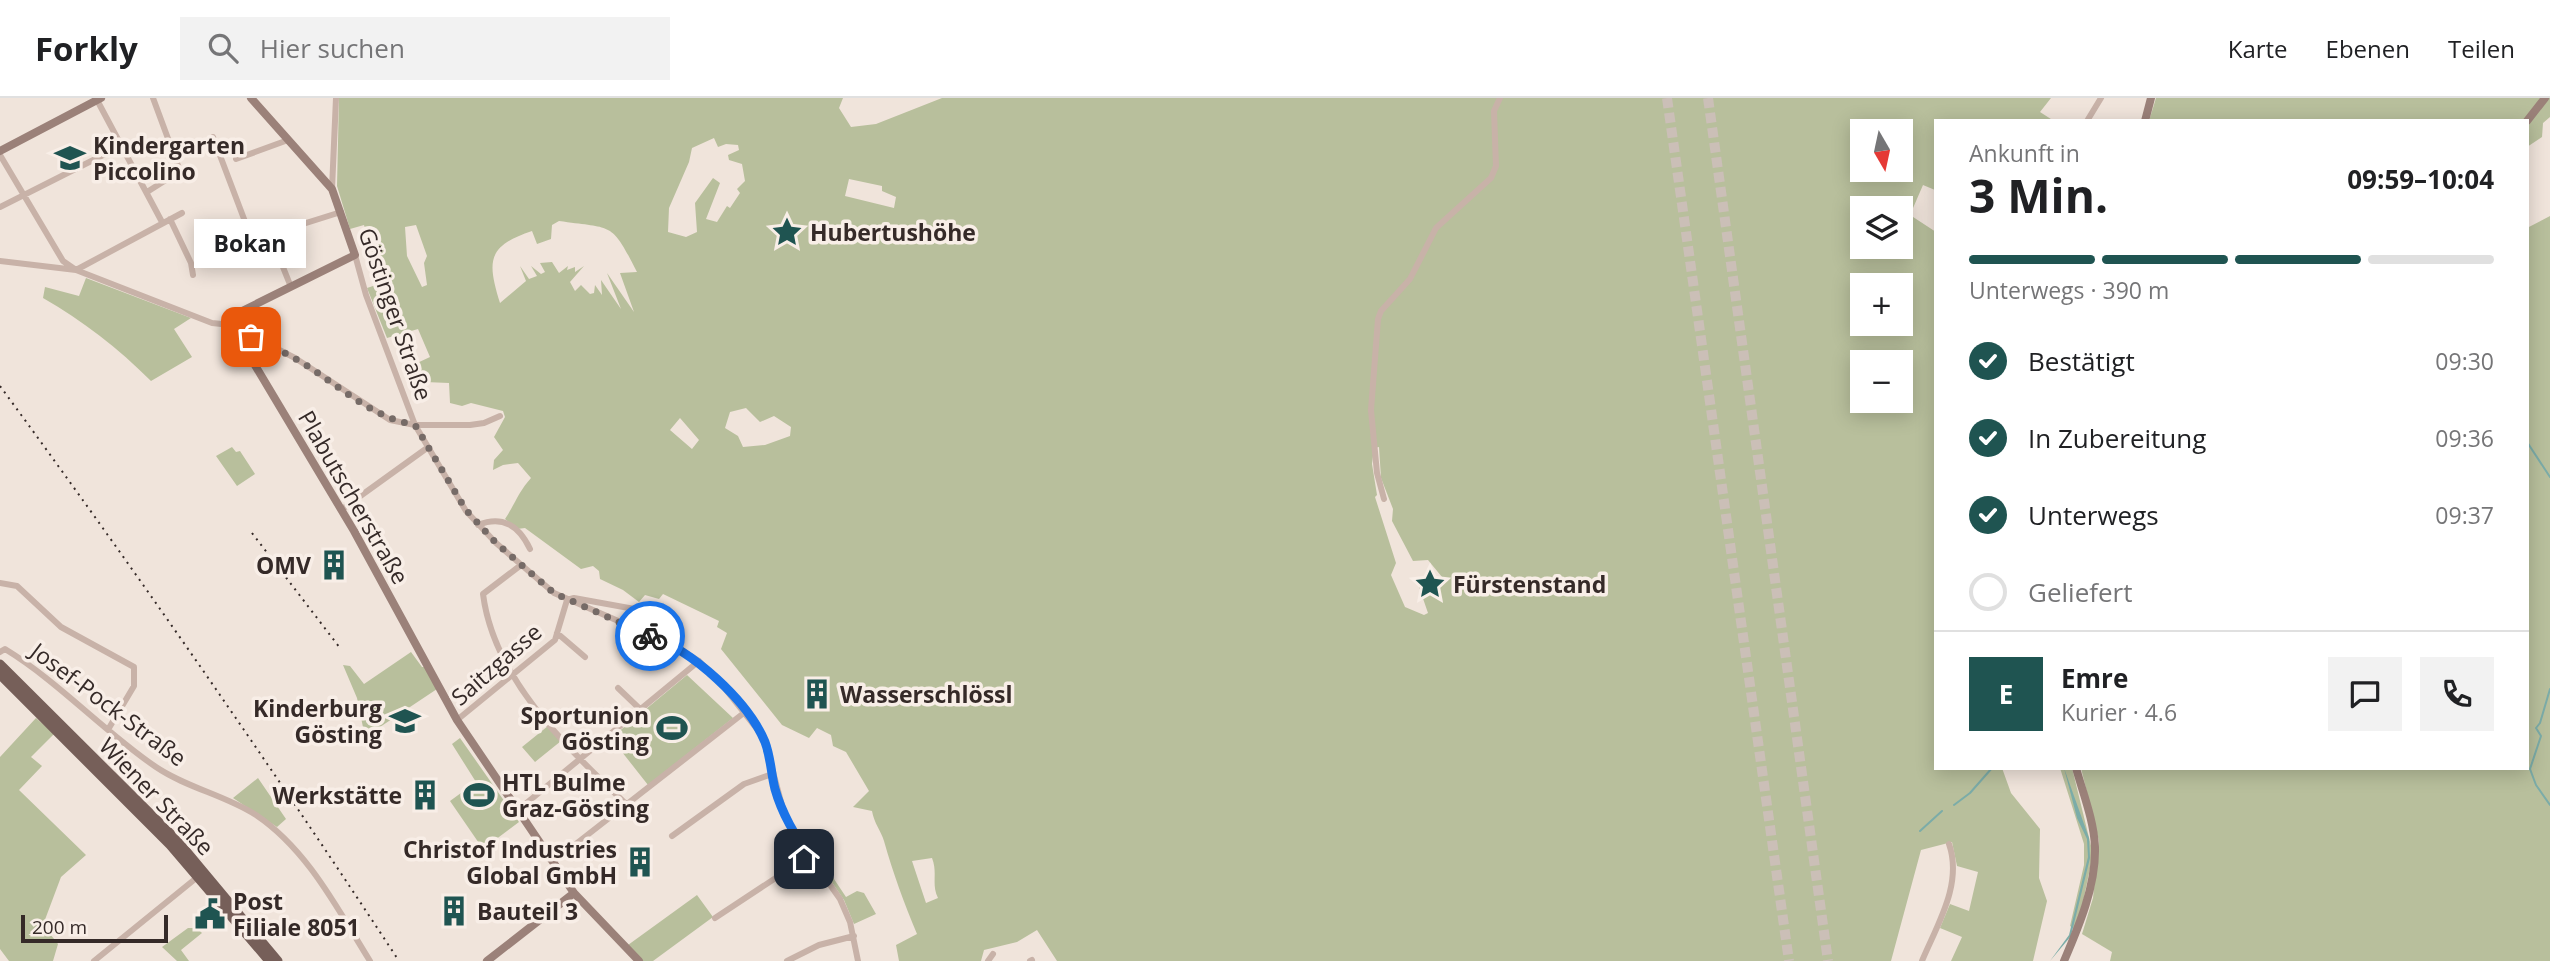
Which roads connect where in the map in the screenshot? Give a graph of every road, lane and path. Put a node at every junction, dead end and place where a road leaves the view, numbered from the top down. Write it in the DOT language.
graph roads {
  1 [pos="153,98"];
  2 [pos="251,98"];
  3 [pos="336,98"];
  4 [pos="1500,98"];
  5 [pos="2101,98"];
  6 [pos="2151,98"];
  7 [pos="2545,98"];
  8 [pos="99,99"];
  9 [pos="2088,119"];
  10 [pos="2146,119"];
  11 [pos="2529,119"];
  12 [pos="213,137"];
  13 [pos="288,140"];
  14 [pos="121,145"];
  15 [pos="0,151"];
  16 [pos="236,159"];
  17 [pos="332,190"];
  18 [pos="147,192"];
  19 [pos="24,194"];
  20 [pos="0,208"];
  21 [pos="341,212"];
  22 [pos="182,213"];
  23 [pos="166,221"];
  24 [pos="270,235"];
  25 [pos="355,255"];
  26 [pos="0,261"];
  27 [pos="76,270"];
  28 [pos="193,275"];
  29 [pos="291,287"];
  30 [pos="231,325"];
  31 [pos="500,415"];
  32 [pos="415,425"];
  33 [pos="427,448"];
  34 [pos="1384,499"];
  35 [pos="341,510"];
  36 [pos="478,525"];
  37 [pos="530,548"];
  38 [pos="521,565"];
  39 [pos="0,583"];
  40 [pos="567,600"];
  41 [pos="651,612"];
  42 [pos="557,633"];
  43 [pos="0,652"];
  44 [pos="585,657"];
  45 [pos="699,661"];
  46 [pos="0,664"];
  47 [pos="515,675"];
  48 [pos="0,676"];
  49 [pos="618,688"];
  50 [pos="641,710"];
  51 [pos="745,712"];
  52 [pos="457,720"];
  53 [pos="109,728"];
  54 [pos="581,760"];
  55 [pos="2077,770"];
  56 [pos="772,774"];
  57 [pos="626,804"];
  58 [pos="518,810"];
  59 [pos="672,836"];
  60 [pos="1949,844"];
  61 [pos="809,856"];
  62 [pos="554,861"];
  63 [pos="201,874"];
  64 [pos="574,892"];
  65 [pos="715,918"];
  66 [pos="854,936"];
  67 [pos="993,954"];
  68 [pos="788,960"];
  69 [pos="94,961"];
  70 [pos="269,961"];
  71 [pos="278,961"];
  72 [pos="370,961"];
  73 [pos="488,961"];
  74 [pos="639,961"];
  75 [pos="858,961"];
  76 [pos="988,961"];
  77 [pos="1922,961"];
  78 [pos="2064,961"];
  1 -- 18 [label="street"];
  2 -- 13 [label="street"];
  3 -- 17 [label="street, Göstinger Straße"];
  4 -- 34 [label="street"];
  5 -- 9 [label="street"];
  6 -- 10 [label="street"];
  7 -- 11 [label="street"];
  8 -- 14 [label="street"];
  8 -- 15 [label="street"];
  12 -- 24 [label="street"];
  13 -- 16 [label="street"];
  13 -- 17 [label="street"];
  14 -- 18 [label="street"];
  14 -- 19 [label="street"];
  15 -- 19 [label="street"];
  17 -- 21 [label="street, Göstinger Straße"];
  18 -- 23 [label="street"];
  19 -- 20 [label="street"];
  19 -- 27 [label="street"];
  21 -- 24 [label="street"];
  21 -- 25 [label="street, Göstinger Straße"];
  22 -- 23 [label="street"];
  23 -- 27 [label="street"];
  23 -- 28 [label="street"];
  24 -- 29 [label="street"];
  25 -- 29 [label="street"];
  25 -- 32 [label="street, Göstinger Straße"];
  26 -- 27 [label="street"];
  27 -- 30 [label="street"];
  29 -- 30 [label="street"];
  30 -- 32 [label="street"];
  30 -- 35 [label="street, Plabutscherstraße"];
  31 -- 32 [label="street"];
  32 -- 33 [label="street, Göstinger Straße"];
  33 -- 35 [label="street"];
  33 -- 36 [label="street, Göstinger Straße"];
  35 -- 52 [label="street, Plabutscherstraße"];
  36 -- 37 [label="street"];
  36 -- 38 [label="street, Göstinger Straße"];
  38 -- 40 [label="street, Göstinger Straße"];
  38 -- 47 [label="street"];
  39 -- 53 [label="street"];
  40 -- 41 [label="street"];
  40 -- 42 [label="street, Saitzgasse"];
  40 -- 45 [label="street, Göstinger Straße"];
  42 -- 44 [label="street, Saitzgasse"];
  42 -- 47 [label="street, Saitzgasse"];
  43 -- 53 [label="street, Josef-Pock-Straße"];
  45 -- 50 [label="street"];
  45 -- 51 [label="street, Göstinger Straße"];
  46 -- 63 [label="main road, Wiener Straße"];
  47 -- 52 [label="street, Saitzgasse"];
  47 -- 54 [label="street"];
  48 -- 63 [label="main road, Wiener Straße"];
  49 -- 50 [label="street"];
  50 -- 54 [label="street"];
  51 -- 56 [label="street, Göstinger Straße"];
  51 -- 57 [label="street"];
  52 -- 58 [label="street, Plabutscherstraße"];
  53 -- 72 [label="street, Josef-Pock-Straße"];
  54 -- 57 [label="street"];
  54 -- 58 [label="street"];
  55 -- 78 [label="street"];
  56 -- 59 [label="street"];
  56 -- 61 [label="street, Göstinger Straße"];
  57 -- 62 [label="street"];
  58 -- 62 [label="street, Plabutscherstraße"];
  60 -- 77 [label="street"];
  61 -- 65 [label="street"];
  61 -- 66 [label="street, Göstinger Straße"];
  62 -- 64 [label="street, Plabutscherstraße"];
  63 -- 69 [label="street"];
  63 -- 70 [label="main road, Wiener Straße"];
  63 -- 71 [label="main road, Wiener Straße"];
  64 -- 73 [label="street"];
  64 -- 74 [label="street, Plabutscherstraße"];
  66 -- 68 [label="street"];
  66 -- 75 [label="street, Göstinger Straße"];
  67 -- 76 [label="street"];
}
